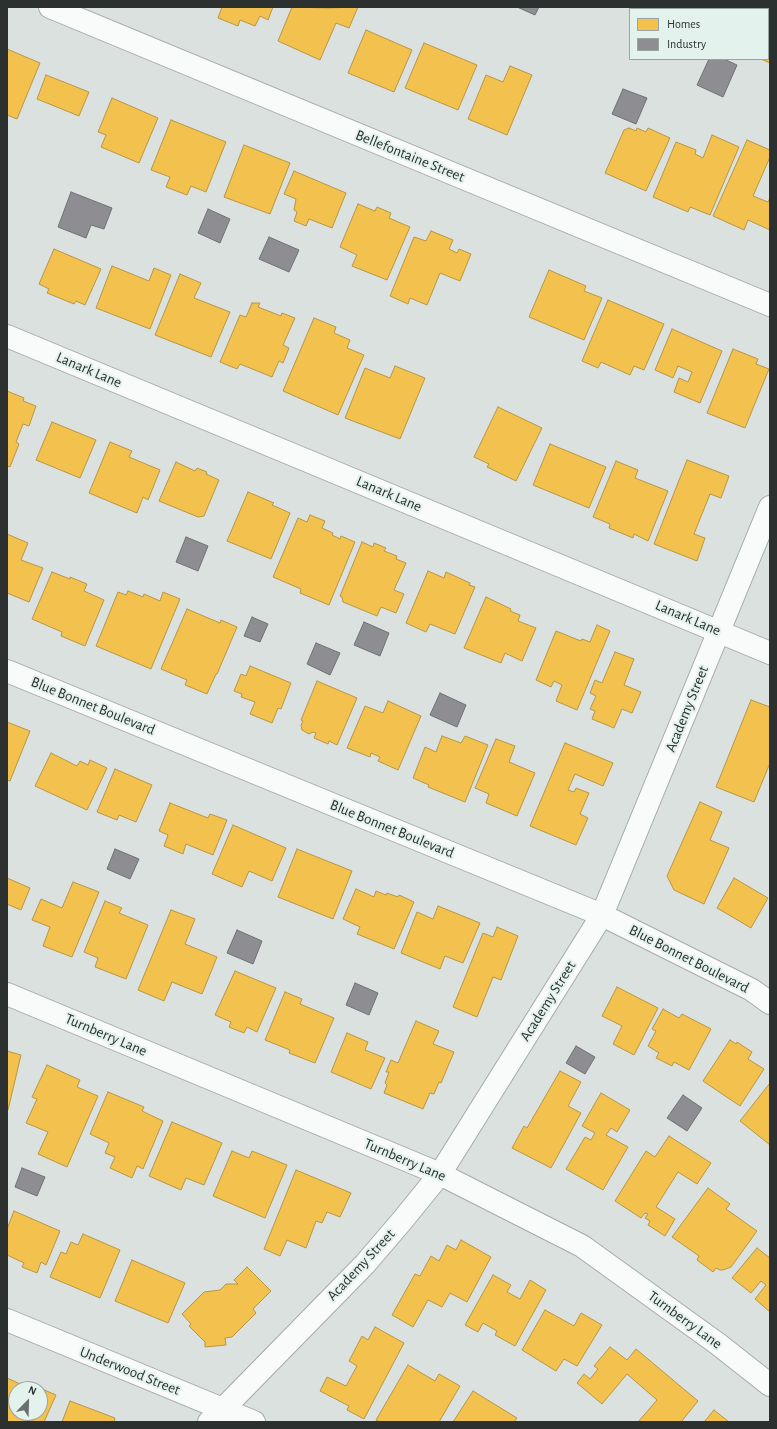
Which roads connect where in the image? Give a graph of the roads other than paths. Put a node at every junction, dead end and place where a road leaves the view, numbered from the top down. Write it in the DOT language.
graph roads {
  1 [pos="50,7"];
  2 [pos="770,305"];
  3 [pos="7,336"];
  4 [pos="770,507"];
  5 [pos="719,631"];
  6 [pos="770,653"];
  7 [pos="7,671"];
  8 [pos="602,915"];
  9 [pos="7,994"];
  10 [pos="770,1003"];
  11 [pos="440,1174"];
  12 [pos="7,1320"];
  13 [pos="770,1385"];
  14 [pos="216,1416"];
  15 [pos="254,1422"];
  1 -- 2 [label="street, Bellefontaine Street"];
  3 -- 5 [label="street, Lanark Lane"];
  4 -- 5 [label="street, Academy Street"];
  5 -- 6 [label="street, Lanark Lane"];
  5 -- 8 [label="street, Academy Street"];
  7 -- 8 [label="street, Blue Bonnet Boulevard"];
  8 -- 10 [label="street, Blue Bonnet Boulevard"];
  8 -- 11 [label="street, Academy Street"];
  9 -- 11 [label="street, Turnberry Lane"];
  11 -- 13 [label="street, Turnberry Lane"];
  11 -- 14 [label="street, Academy Street"];
  12 -- 14 [label="street, Underwood Street"];
  14 -- 15 [label="street, Underwood Street"];
}
